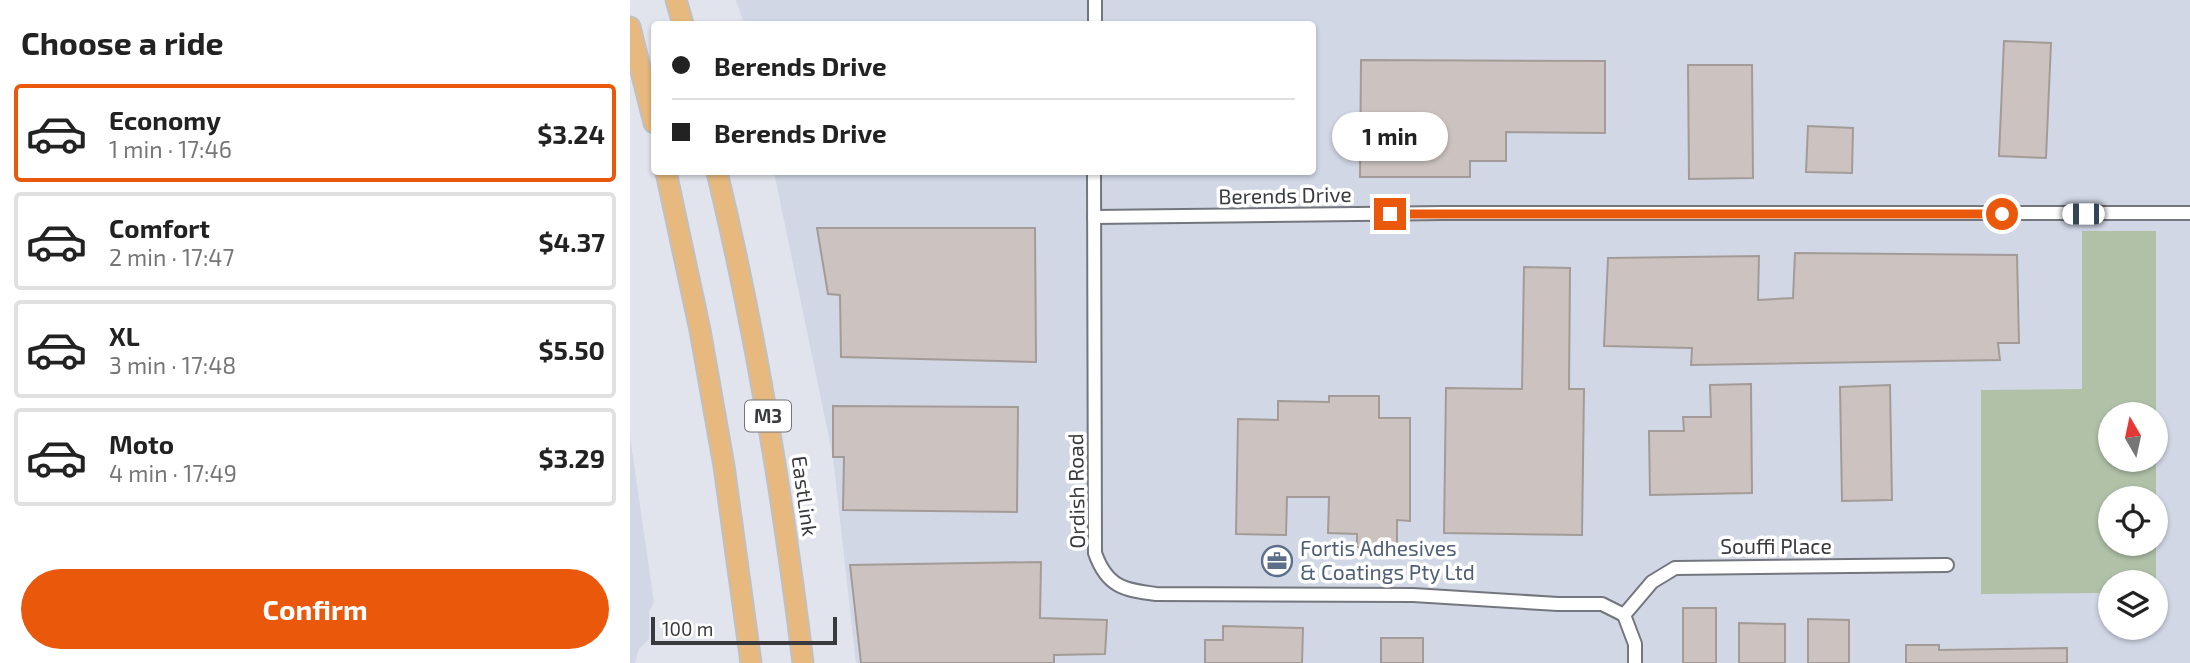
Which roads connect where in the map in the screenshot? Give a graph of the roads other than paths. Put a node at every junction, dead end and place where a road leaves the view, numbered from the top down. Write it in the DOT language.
graph roads {
  1 [pos="676,0"];
  2 [pos="1095,0"];
  3 [pos="682,21"];
  4 [pos="1095,21"];
  5 [pos="630,27"];
  6 [pos="651,111"];
  7 [pos="667,175"];
  8 [pos="718,175"];
  9 [pos="1094,175"];
  10 [pos="2190,214"];
  11 [pos="1094,217"];
  12 [pos="1947,565"];
  13 [pos="1624,615"];
  14 [pos="751,663"];
  15 [pos="803,663"];
  16 [pos="1634,663"];
  1 -- 3 [label="highway"];
  2 -- 4 [label="street"];
  5 -- 6 [label="highway"];
  7 -- 14 [label="highway, M3"];
  8 -- 15 [label="highway, EastLink / M3"];
  9 -- 11 [label="street, Ordish Road"];
  10 -- 11 [label="street, Berends Drive"];
  11 -- 13 [label="street, Ordish Road"];
  12 -- 13 [label="street, Souffi Place"];
  13 -- 16 [label="street"];
}
